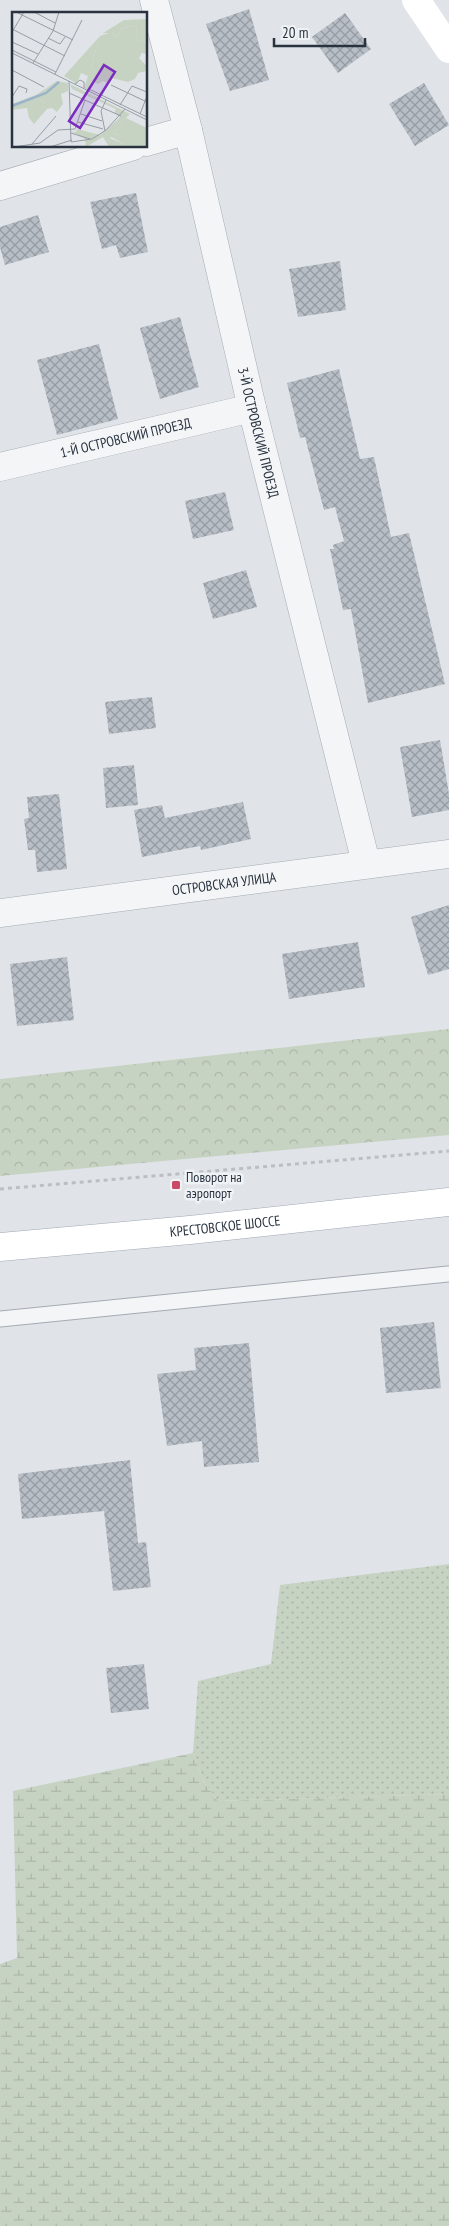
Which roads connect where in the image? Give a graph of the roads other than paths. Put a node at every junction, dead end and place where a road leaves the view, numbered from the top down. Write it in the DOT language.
graph roads {
  1 [pos="154,0"];
  2 [pos="416,0"];
  3 [pos="449,50"];
  4 [pos="188,130"];
  5 [pos="148,141"];
  6 [pos="126,148"];
  7 [pos="0,186"];
  8 [pos="252,408"];
  9 [pos="0,467"];
  10 [pos="449,854"];
  11 [pos="366,863"];
  12 [pos="0,913"];
  13 [pos="449,1202"];
  14 [pos="0,1247"];
  15 [pos="448,1274"];
  16 [pos="0,1320"];
  1 -- 4 [label="street, 3-Й ОСТРОВСКИЙ ПРОЕЗД"];
  2 -- 3 [label="main road"];
  4 -- 5 [label="street"];
  4 -- 8 [label="street, 3-Й ОСТРОВСКИЙ ПРОЕЗД"];
  6 -- 7 [label="street"];
  8 -- 9 [label="street, 1-Й ОСТРОВСКИЙ ПРОЕЗД"];
  8 -- 11 [label="street, 3-Й ОСТРОВСКИЙ ПРОЕЗД"];
  10 -- 11 [label="street, ОСТРОВСКАЯ УЛИЦА"];
  11 -- 12 [label="street, ОСТРОВСКАЯ УЛИЦА"];
  13 -- 14 [label="main road, КРЕСТОВСКОЕ ШОССЕ"];
  15 -- 16 [label="lane"];
}
